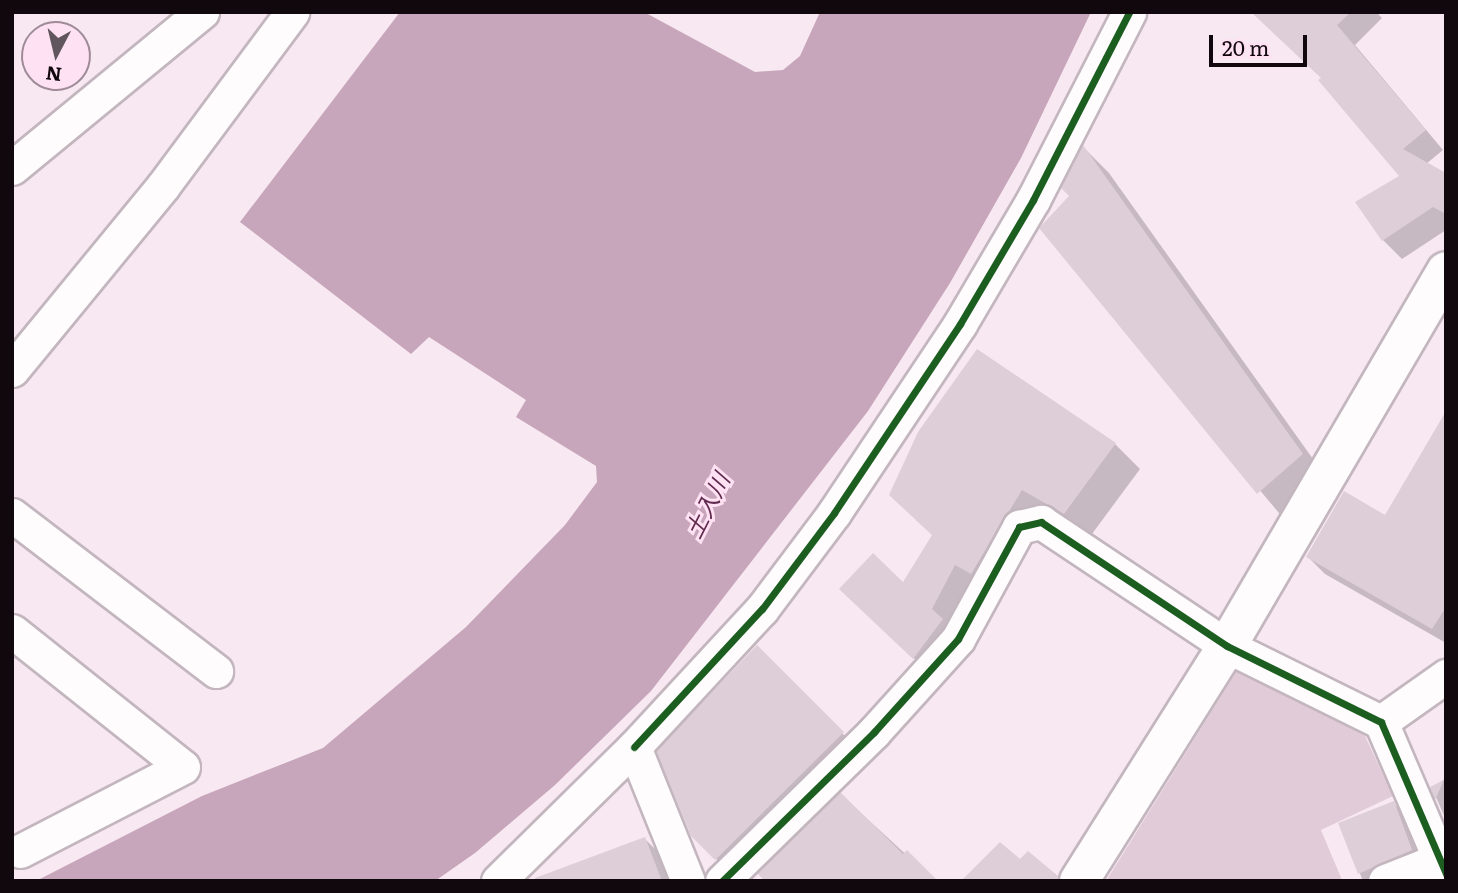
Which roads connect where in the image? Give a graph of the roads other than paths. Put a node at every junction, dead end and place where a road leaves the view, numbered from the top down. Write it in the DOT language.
graph roads {
  1 [pos="202,12"];
  2 [pos="292,12"];
  3 [pos="1129,12"];
  4 [pos="12,168"];
  5 [pos="1446,271"];
  6 [pos="1436,314"];
  7 [pos="12,370"];
  8 [pos="12,515"];
  9 [pos="15,640"];
  10 [pos="1227,646"];
  11 [pos="216,671"];
  12 [pos="1446,676"];
  13 [pos="1381,722"];
  14 [pos="634,747"];
  15 [pos="20,851"];
  16 [pos="1443,863"];
  17 [pos="498,881"];
  18 [pos="688,881"];
  19 [pos="722,881"];
  20 [pos="1079,881"];
  21 [pos="1385,881"];
  1 -- 4 [label="street"];
  2 -- 7 [label="street"];
  3 -- 14 [label="street"];
  5 -- 6 [label="street"];
  6 -- 10 [label="street"];
  8 -- 11 [label="street"];
  9 -- 15 [label="street"];
  10 -- 13 [label="street"];
  10 -- 19 [label="street"];
  10 -- 20 [label="street"];
  12 -- 13 [label="street"];
  13 -- 16 [label="street"];
  14 -- 17 [label="street"];
  14 -- 18 [label="street"];
  16 -- 21 [label="street"];
}
